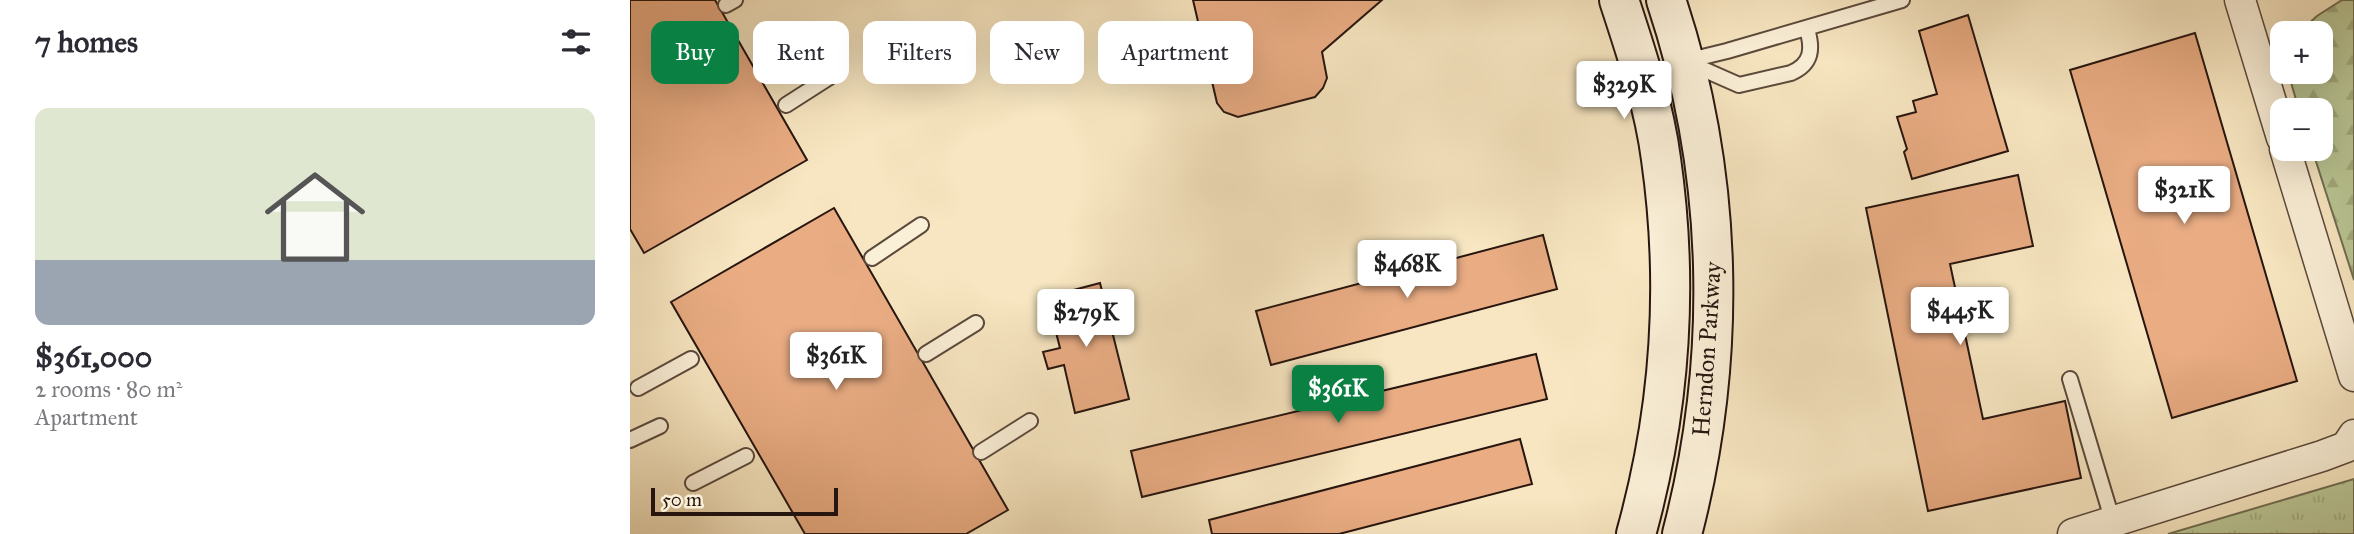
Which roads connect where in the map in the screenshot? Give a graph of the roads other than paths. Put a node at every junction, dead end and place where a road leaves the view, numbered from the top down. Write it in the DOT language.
graph roads {
  1 [pos="1619,0"];
  2 [pos="1666,0"];
  3 [pos="1902,0"];
  4 [pos="2240,0"];
  5 [pos="1807,29"];
  6 [pos="1685,61"];
  7 [pos="819,84"];
  8 [pos="2270,99"];
  9 [pos="786,105"];
  10 [pos="2289,161"];
  11 [pos="921,225"];
  12 [pos="872,258"];
  13 [pos="976,323"];
  14 [pos="926,354"];
  15 [pos="691,359"];
  16 [pos="2354,376"];
  17 [pos="2070,379"];
  18 [pos="638,388"];
  19 [pos="1030,421"];
  20 [pos="660,425"];
  21 [pos="2354,435"];
  22 [pos="630,440"];
  23 [pos="981,452"];
  24 [pos="746,456"];
  25 [pos="692,483"];
  26 [pos="2113,522"];
  27 [pos="1636,534"];
  28 [pos="1682,534"];
  29 [pos="2073,534"];
  1 -- 27 [label="main road, Herndon Parkway"];
  2 -- 6 [label="main road, Herndon Parkway"];
  3 -- 5 [label="lane"];
  4 -- 8 [label="street"];
  5 -- 6 [label="lane"];
  5 -- 6 [label="lane"];
  6 -- 28 [label="main road, Herndon Parkway"];
  7 -- 9 [label="lane"];
  10 -- 16 [label="street"];
  11 -- 12 [label="lane"];
  13 -- 14 [label="lane"];
  15 -- 18 [label="lane"];
  17 -- 26 [label="lane"];
  19 -- 23 [label="lane"];
  20 -- 22 [label="lane"];
  21 -- 26 [label="street"];
  24 -- 25 [label="lane"];
  26 -- 29 [label="street"];
}
